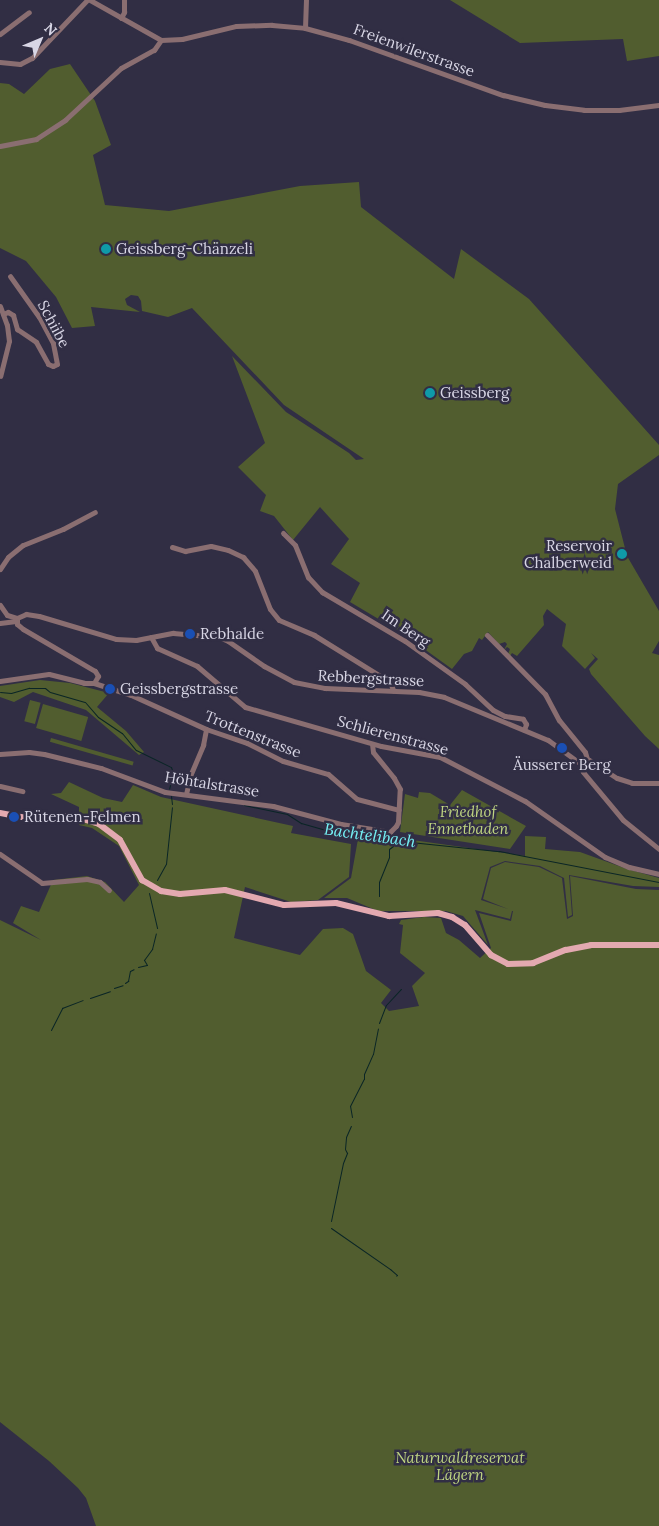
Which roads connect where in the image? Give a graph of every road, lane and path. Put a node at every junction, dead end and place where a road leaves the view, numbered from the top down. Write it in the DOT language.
graph roads {
  1 [pos="89,0"];
  2 [pos="124,0"];
  3 [pos="306,0"];
  4 [pos="98,2"];
  5 [pos="29,12"];
  6 [pos="121,18"];
  7 [pos="305,28"];
  8 [pos="0,34"];
  9 [pos="161,40"];
  10 [pos="0,62"];
  11 [pos="659,105"];
  12 [pos="0,146"];
  13 [pos="10,276"];
  14 [pos="0,306"];
  15 [pos="3,314"];
  16 [pos="0,376"];
  17 [pos="94,512"];
  18 [pos="284,533"];
  19 [pos="172,547"];
  20 [pos="0,569"];
  21 [pos="0,605"];
  22 [pos="16,620"];
  23 [pos="0,623"];
  24 [pos="487,635"];
  25 [pos="151,637"];
  26 [pos="0,681"];
  27 [pos="94,683"];
  28 [pos="393,690"];
  29 [pos="206,729"];
  30 [pos="524,730"];
  31 [pos="372,744"];
  32 [pos="0,754"];
  33 [pos="586,759"];
  34 [pos="580,763"];
  35 [pos="659,783"];
  36 [pos="0,786"];
  37 [pos="22,791"];
  38 [pos="186,794"];
  39 [pos="399,810"];
  40 [pos="0,814"];
  41 [pos="659,849"];
  42 [pos="0,854"];
  43 [pos="659,874"];
  44 [pos="109,890"];
  45 [pos="659,944"];
  1 -- 4 [label="street"];
  1 -- 10 [label="street"];
  2 -- 6 [label="street"];
  3 -- 7 [label="street"];
  4 -- 6 [label="street"];
  5 -- 8 [label="street"];
  6 -- 9 [label="street"];
  7 -- 9 [label="street, Freienwilerstrasse"];
  7 -- 11 [label="street, Freienwilerstrasse"];
  9 -- 12 [label="street"];
  13 -- 15 [label="street, Schiibe"];
  14 -- 15 [label="street"];
  15 -- 16 [label="street"];
  17 -- 20 [label="street"];
  18 -- 30 [label="street, Im Berg"];
  19 -- 28 [label="street"];
  21 -- 22 [label="street"];
  22 -- 23 [label="street, Rebbergstrasse"];
  22 -- 25 [label="street, Rebbergstrasse"];
  22 -- 27 [label="street"];
  24 -- 33 [label="street"];
  25 -- 28 [label="street, Rebbergstrasse"];
  25 -- 31 [label="street, Schlierenstrasse"];
  26 -- 27 [label="street"];
  27 -- 29 [label="street, Trottenstrasse"];
  28 -- 30 [label="street, Rebbergstrasse"];
  29 -- 38 [label="street"];
  29 -- 39 [label="street, Trottenstrasse"];
  30 -- 34 [label="street, Rebbergstrasse"];
  31 -- 39 [label="street"];
  31 -- 43 [label="street, Schlierenstrasse"];
  32 -- 38 [label="street, Höhtalstrasse"];
  33 -- 34 [label="street"];
  33 -- 35 [label="street"];
  34 -- 41 [label="street"];
  36 -- 37 [label="street"];
  38 -- 39 [label="street, Höhtalstrasse"];
  40 -- 45 [label="main road"];
  42 -- 44 [label="street"];
}
